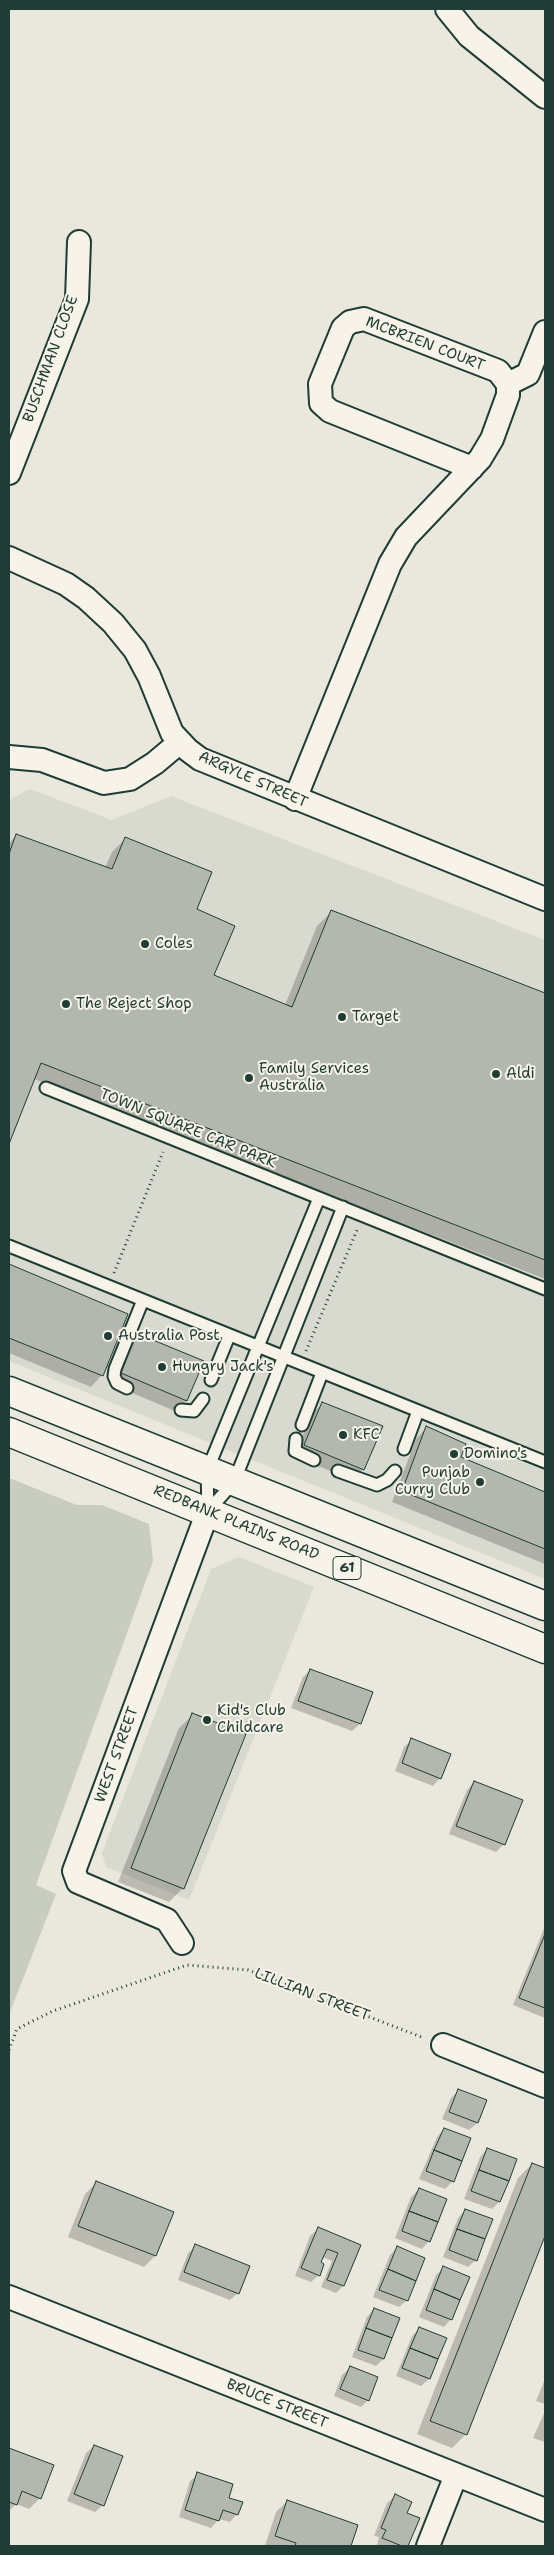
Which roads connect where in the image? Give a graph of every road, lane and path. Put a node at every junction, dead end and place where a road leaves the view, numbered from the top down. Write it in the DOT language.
graph roads {
  1 [pos="447,9"];
  2 [pos="545,97"];
  3 [pos="78,242"];
  4 [pos="545,332"];
  5 [pos="508,384"];
  6 [pos="472,468"];
  7 [pos="9,473"];
  8 [pos="9,558"];
  9 [pos="180,742"];
  10 [pos="9,757"];
  11 [pos="295,799"];
  12 [pos="545,899"];
  13 [pos="46,1088"];
  14 [pos="169,1137"];
  15 [pos="319,1198"];
  16 [pos="343,1207"];
  17 [pos="363,1216"];
  18 [pos="9,1246"];
  19 [pos="108,1286"];
  20 [pos="545,1289"];
  21 [pos="143,1300"];
  22 [pos="229,1336"];
  23 [pos="258,1348"];
  24 [pos="282,1357"];
  25 [pos="300,1364"];
  26 [pos="322,1373"];
  27 [pos="211,1380"];
  28 [pos="127,1388"];
  29 [pos="9,1391"];
  30 [pos="203,1399"];
  31 [pos="181,1410"];
  32 [pos="418,1411"];
  33 [pos="302,1425"];
  34 [pos="9,1432"];
  35 [pos="296,1439"];
  36 [pos="404,1449"];
  37 [pos="314,1460"];
  38 [pos="545,1462"];
  39 [pos="207,1471"];
  40 [pos="338,1471"];
  41 [pos="395,1471"];
  42 [pos="234,1482"];
  43 [pos="208,1511"];
  44 [pos="545,1606"];
  45 [pos="545,1649"];
  46 [pos="182,1943"];
  47 [pos="443,2045"];
  48 [pos="9,2050"];
  49 [pos="545,2086"];
  50 [pos="9,2298"];
  51 [pos="456,2475"];
  52 [pos="545,2510"];
  53 [pos="428,2546"];
  1 -- 2 [label="street"];
  3 -- 7 [label="street, BUSCHMAN CLOSE"];
  4 -- 5 [label="street"];
  5 -- 6 [label="street"];
  5 -- 6 [label="street, MCBRIEN COURT"];
  6 -- 11 [label="street"];
  8 -- 9 [label="street, ARGYLE STREET"];
  9 -- 10 [label="street"];
  9 -- 11 [label="street, ARGYLE STREET"];
  11 -- 12 [label="street, ARGYLE STREET"];
  13 -- 14 [label="lane, TOWN SQUARE CAR PARK"];
  14 -- 15 [label="lane, TOWN SQUARE CAR PARK"];
  14 -- 19 [label="path"];
  15 -- 16 [label="lane, TOWN SQUARE CAR PARK"];
  15 -- 23 [label="lane"];
  16 -- 17 [label="lane, TOWN SQUARE CAR PARK"];
  16 -- 24 [label="lane"];
  17 -- 20 [label="lane, TOWN SQUARE CAR PARK"];
  17 -- 25 [label="path"];
  18 -- 19 [label="lane"];
  19 -- 21 [label="lane"];
  21 -- 22 [label="lane"];
  21 -- 28 [label="lane"];
  22 -- 23 [label="lane"];
  22 -- 27 [label="lane"];
  23 -- 24 [label="lane"];
  23 -- 39 [label="lane"];
  24 -- 25 [label="lane"];
  24 -- 42 [label="lane"];
  25 -- 26 [label="lane"];
  26 -- 32 [label="lane"];
  26 -- 33 [label="lane"];
  29 -- 39 [label="main road"];
  30 -- 31 [label="lane"];
  32 -- 36 [label="lane"];
  32 -- 38 [label="lane"];
  34 -- 43 [label="main road, REDBANK PLAINS ROAD / 61"];
  35 -- 37 [label="lane"];
  39 -- 42 [label="main road"];
  39 -- 43 [label="lane"];
  40 -- 41 [label="lane"];
  42 -- 43 [label="lane"];
  42 -- 44 [label="main road"];
  43 -- 45 [label="main road, REDBANK PLAINS ROAD / 61"];
  43 -- 46 [label="street, WEST STREET"];
  47 -- 48 [label="path, LILLIAN STREET"];
  47 -- 49 [label="street"];
  50 -- 51 [label="street, BRUCE STREET"];
  51 -- 52 [label="street, BRUCE STREET"];
  51 -- 53 [label="street"];
}
